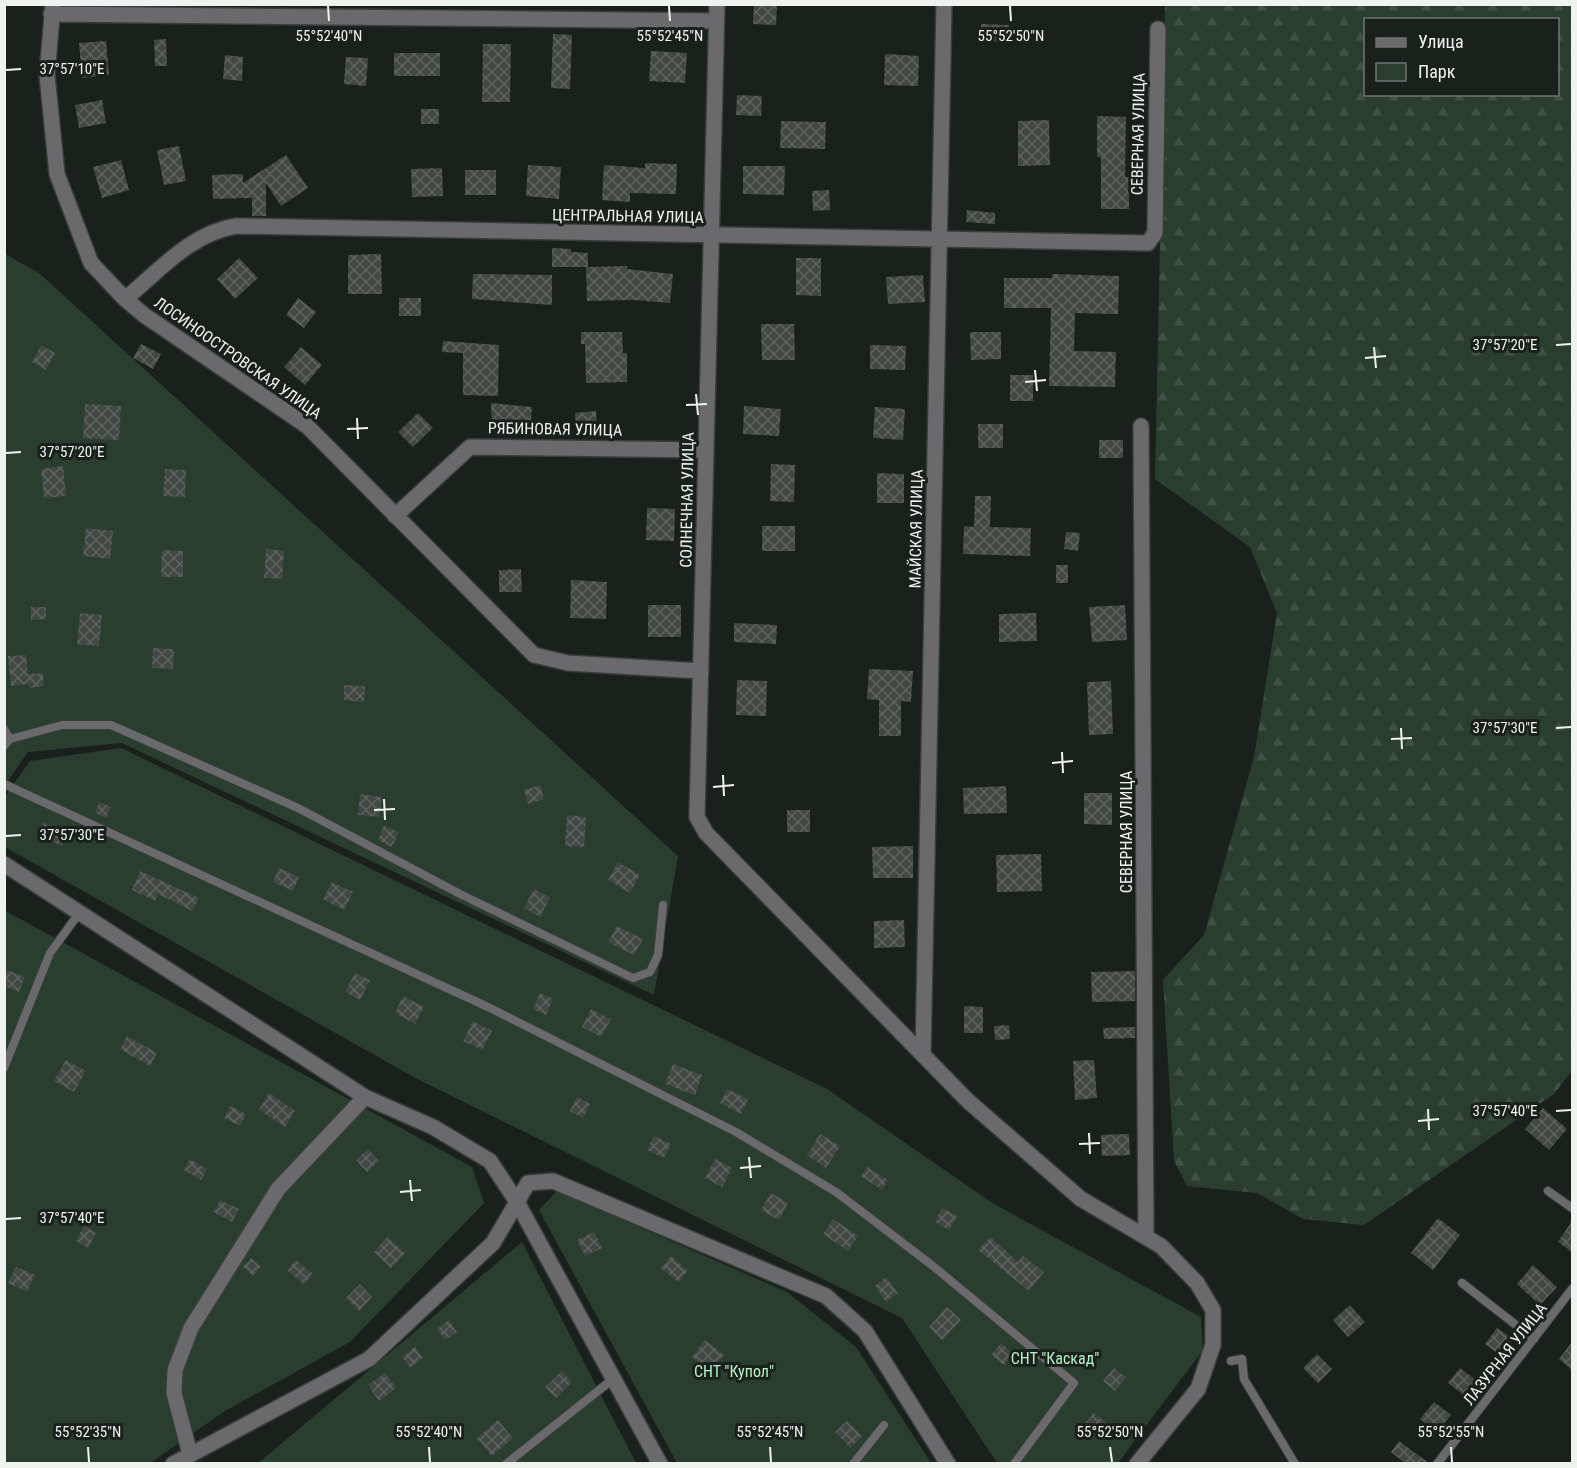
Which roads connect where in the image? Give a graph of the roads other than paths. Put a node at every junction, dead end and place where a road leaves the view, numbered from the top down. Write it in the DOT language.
graph roads {
  1 [pos="717,4"];
  2 [pos="944,4"];
  3 [pos="52,9"];
  4 [pos="716,21"];
  5 [pos="1158,29"];
  6 [pos="711,235"];
  7 [pos="1153,239"];
  8 [pos="940,240"];
  9 [pos="125,299"];
  10 [pos="1141,426"];
  11 [pos="706,450"];
  12 [pos="394,516"];
  13 [pos="701,670"];
  14 [pos="4,729"];
  15 [pos="10,739"];
  16 [pos="4,746"];
  17 [pos="4,784"];
  18 [pos="4,864"];
  19 [pos="663,905"];
  20 [pos="81,911"];
  21 [pos="923,1055"];
  22 [pos="4,1068"];
  23 [pos="365,1097"];
  24 [pos="1548,1191"];
  25 [pos="517,1202"];
  26 [pos="1572,1208"];
  27 [pos="1146,1237"];
  28 [pos="1462,1283"];
  29 [pos="1572,1289"];
  30 [pos="1534,1339"];
  31 [pos="1231,1361"];
  32 [pos="613,1379"];
  33 [pos="884,1425"];
  34 [pos="190,1454"];
  35 [pos="173,1464"];
  36 [pos="506,1464"];
  37 [pos="660,1464"];
  38 [pos="853,1464"];
  39 [pos="948,1464"];
  40 [pos="1014,1464"];
  41 [pos="1137,1464"];
  42 [pos="1295,1464"];
  43 [pos="1437,1464"];
  1 -- 4 [label="street, СОЛНЕЧНАЯ УЛИЦА"];
  2 -- 8 [label="street, МАЙСКАЯ УЛИЦА"];
  3 -- 4 [label="street"];
  3 -- 9 [label="street, ЛОСИНООСТРОВСКАЯ УЛИЦА"];
  4 -- 6 [label="street, СОЛНЕЧНАЯ УЛИЦА"];
  5 -- 7 [label="street, СЕВЕРНАЯ УЛИЦА"];
  6 -- 8 [label="street, ЦЕНТРАЛЬНАЯ УЛИЦА"];
  6 -- 9 [label="street, ЦЕНТРАЛЬНАЯ УЛИЦА"];
  6 -- 11 [label="street, СОЛНЕЧНАЯ УЛИЦА"];
  7 -- 8 [label="street, ЦЕНТРАЛЬНАЯ УЛИЦА"];
  8 -- 21 [label="street, МАЙСКАЯ УЛИЦА"];
  9 -- 12 [label="street, ЛОСИНООСТРОВСКАЯ УЛИЦА"];
  10 -- 27 [label="street, СЕВЕРНАЯ УЛИЦА"];
  11 -- 12 [label="street, РЯБИНОВАЯ УЛИЦА"];
  11 -- 13 [label="street, СОЛНЕЧНАЯ УЛИЦА"];
  12 -- 13 [label="street, ЛОСИНООСТРОВСКАЯ УЛИЦА"];
  13 -- 21 [label="street, СОЛНЕЧНАЯ УЛИЦА"];
  14 -- 15 [label="lane"];
  15 -- 16 [label="lane"];
  15 -- 19 [label="lane"];
  17 -- 40 [label="lane"];
  18 -- 20 [label="street"];
  20 -- 22 [label="lane"];
  20 -- 23 [label="street"];
  21 -- 27 [label="street"];
  23 -- 25 [label="street"];
  23 -- 34 [label="street"];
  24 -- 26 [label="lane"];
  25 -- 32 [label="street"];
  25 -- 34 [label="street"];
  25 -- 39 [label="street"];
  27 -- 41 [label="street"];
  28 -- 30 [label="lane"];
  29 -- 30 [label="lane, ЛАЗУРНАЯ УЛИЦА"];
  30 -- 43 [label="lane, ЛАЗУРНАЯ УЛИЦА"];
  31 -- 42 [label="lane"];
  32 -- 36 [label="lane"];
  32 -- 37 [label="street"];
  33 -- 38 [label="lane"];
  34 -- 35 [label="street"];
}
